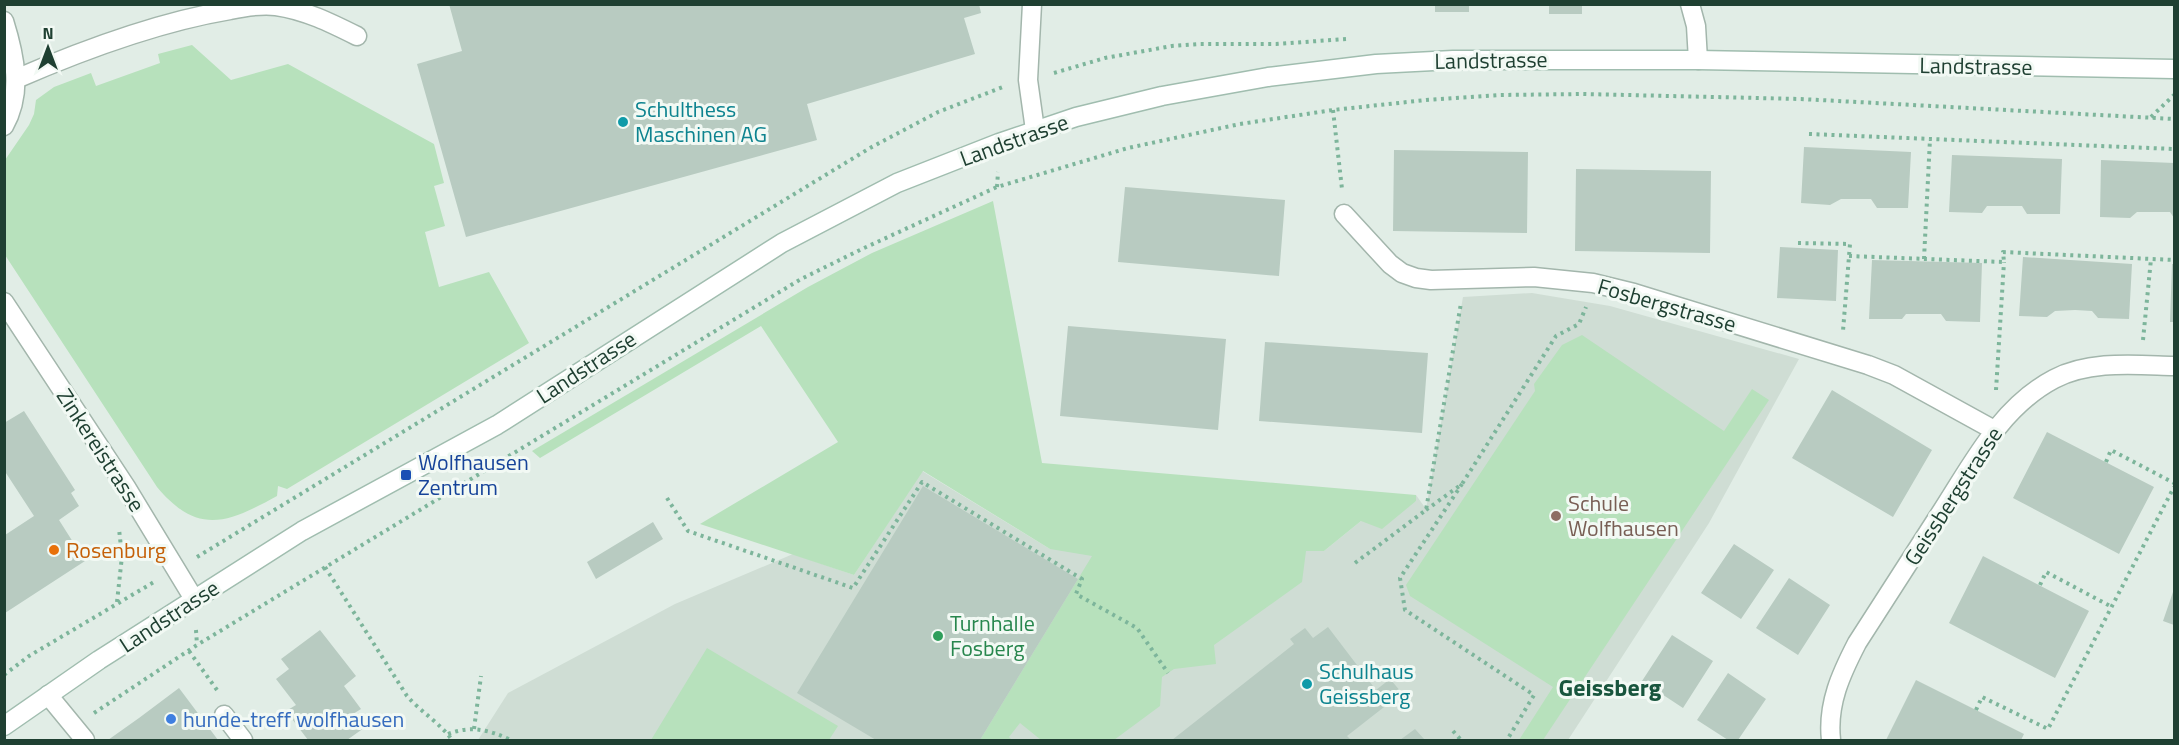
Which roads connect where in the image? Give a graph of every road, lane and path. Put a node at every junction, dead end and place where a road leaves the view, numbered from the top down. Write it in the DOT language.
graph roads {
  1 [pos="1032,4"];
  2 [pos="1690,4"];
  3 [pos="4,21"];
  4 [pos="357,36"];
  5 [pos="1698,60"];
  6 [pos="2175,69"];
  7 [pos="16,79"];
  8 [pos="2175,95"];
  9 [pos="1333,110"];
  10 [pos="2150,118"];
  11 [pos="2175,119"];
  12 [pos="4,126"];
  13 [pos="1035,130"];
  14 [pos="1809,134"];
  15 [pos="1930,139"];
  16 [pos="2175,149"];
  17 [pos="1344,214"];
  18 [pos="1798,243"];
  19 [pos="1849,256"];
  20 [pos="1924,259"];
  21 [pos="2151,259"];
  22 [pos="2175,260"];
  23 [pos="2004,262"];
  24 [pos="1466,279"];
  25 [pos="4,302"];
  26 [pos="1580,321"];
  27 [pos="1839,355"];
  28 [pos="2141,365"];
  29 [pos="2175,366"];
  30 [pos="1994,430"];
  31 [pos="2106,462"];
  32 [pos="1462,483"];
  33 [pos="2175,485"];
  34 [pos="126,487"];
  35 [pos="667,498"];
  36 [pos="285,503"];
  37 [pos="1426,510"];
  38 [pos="1355,563"];
  39 [pos="325,567"];
  40 [pos="175,570"];
  41 [pos="2040,585"];
  42 [pos="194,599"];
  43 [pos="117,603"];
  44 [pos="2112,607"];
  45 [pos="189,651"];
  46 [pos="1168,673"];
  47 [pos="4,675"];
  48 [pos="481,676"];
  49 [pos="48,695"];
  50 [pos="224,707"];
  51 [pos="1976,710"];
  52 [pos="4,726"];
  53 [pos="474,729"];
  54 [pos="1454,732"];
  55 [pos="80,734"];
  56 [pos="448,734"];
  57 [pos="243,741"];
  58 [pos="452,741"];
  59 [pos="512,741"];
  60 [pos="1461,741"];
  61 [pos="1508,741"];
  62 [pos="1831,741"];
  1 -- 13 [label="main road"];
  2 -- 5 [label="main road"];
  3 -- 7 [label="main road"];
  4 -- 7 [label="main road"];
  5 -- 6 [label="main road, Landstrasse"];
  5 -- 13 [label="main road, Landstrasse"];
  7 -- 12 [label="main road"];
  8 -- 10 [label="path"];
  9 -- 10 [label="path"];
  9 -- 17 [label="path"];
  9 -- 39 [label="path"];
  10 -- 11 [label="path"];
  13 -- 42 [label="main road, Landstrasse"];
  14 -- 15 [label="path"];
  15 -- 16 [label="path"];
  15 -- 20 [label="path"];
  17 -- 24 [label="main road, Fosbergstrasse"];
  18 -- 19 [label="path"];
  19 -- 20 [label="path"];
  19 -- 27 [label="path"];
  20 -- 23 [label="path"];
  21 -- 22 [label="path"];
  21 -- 23 [label="path"];
  21 -- 28 [label="path"];
  23 -- 30 [label="path"];
  24 -- 27 [label="main road, Fosbergstrasse"];
  24 -- 37 [label="path"];
  25 -- 34 [label="main road, Zinkereistrasse"];
  26 -- 32 [label="path"];
  27 -- 30 [label="main road, Fosbergstrasse"];
  28 -- 29 [label="main road, Geissbergstrasse"];
  28 -- 30 [label="main road, Geissbergstrasse"];
  30 -- 62 [label="main road, Geissbergstrasse"];
  31 -- 33 [label="path"];
  32 -- 37 [label="path"];
  32 -- 61 [label="path"];
  33 -- 44 [label="path"];
  34 -- 40 [label="main road, Zinkereistrasse"];
  34 -- 43 [label="path"];
  35 -- 46 [label="path"];
  36 -- 40 [label="path"];
  37 -- 38 [label="path"];
  39 -- 45 [label="path"];
  39 -- 56 [label="path"];
  40 -- 42 [label="main road, Zinkereistrasse"];
  40 -- 43 [label="path"];
  41 -- 44 [label="path"];
  42 -- 49 [label="main road, Landstrasse"];
  43 -- 47 [label="path"];
  44 -- 51 [label="path"];
  45 -- 50 [label="path"];
  45 -- 55 [label="path"];
  48 -- 53 [label="path"];
  49 -- 52 [label="main road, Landstrasse"];
  49 -- 55 [label="main road"];
  50 -- 57 [label="main road"];
  53 -- 56 [label="path"];
  53 -- 59 [label="path"];
  54 -- 60 [label="path"];
  56 -- 58 [label="path"];
}
